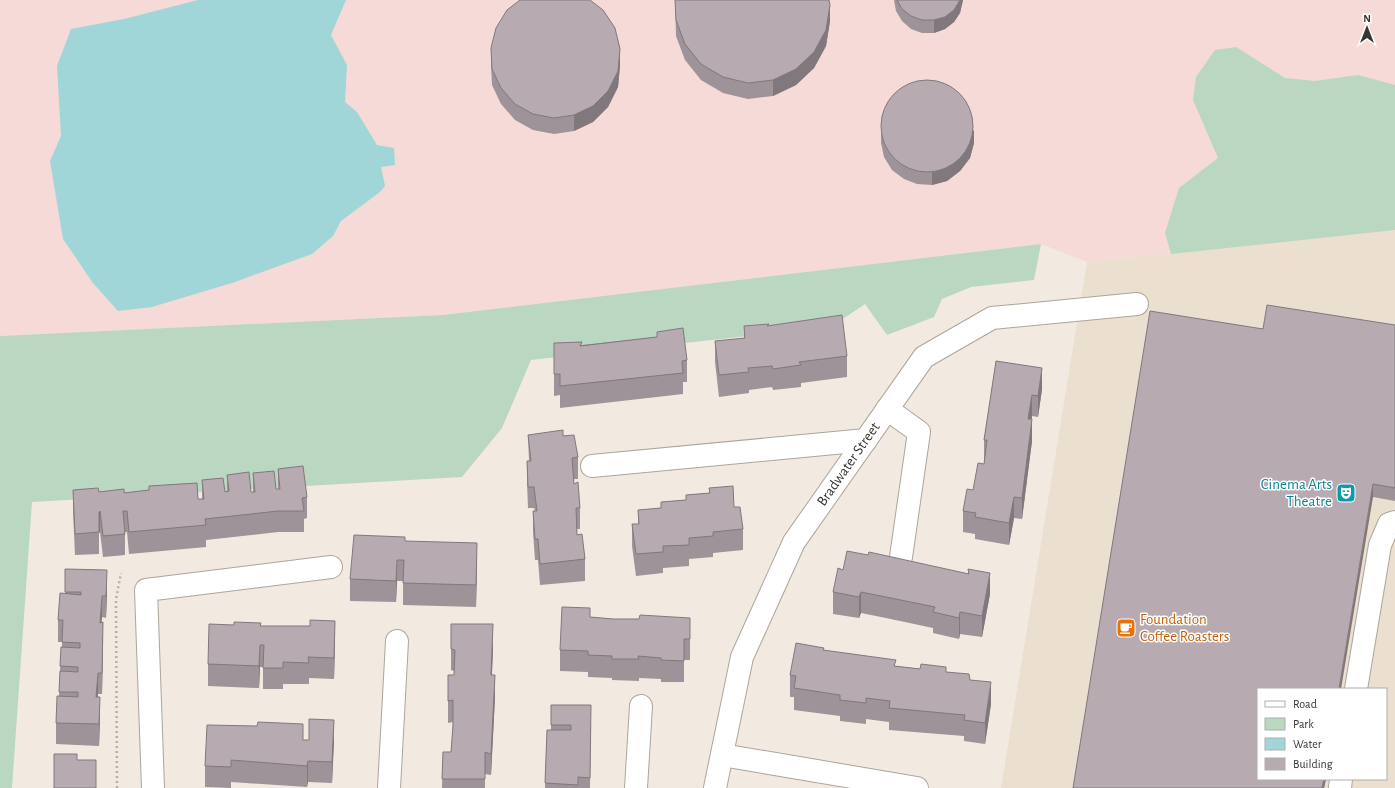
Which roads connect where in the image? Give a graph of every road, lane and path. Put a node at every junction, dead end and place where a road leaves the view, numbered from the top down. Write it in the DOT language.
graph roads {
  1 [pos="1137,304"];
  2 [pos="887,409"];
  3 [pos="866,440"];
  4 [pos="592,466"];
  5 [pos="1395,522"];
  6 [pos="900,557"];
  7 [pos="331,567"];
  8 [pos="121,573"];
  9 [pos="397,641"];
  10 [pos="1356,688"];
  11 [pos="640,706"];
  12 [pos="722,755"];
  13 [pos="117,788"];
  14 [pos="153,788"];
  15 [pos="389,788"];
  16 [pos="636,788"];
  17 [pos="715,788"];
  18 [pos="917,788"];
  1 -- 2 [label="street, Bradwater Street"];
  2 -- 3 [label="street, Bradwater Street"];
  2 -- 6 [label="street"];
  3 -- 4 [label="street"];
  3 -- 12 [label="street, Bradwater Street"];
  5 -- 10 [label="street"];
  7 -- 14 [label="street"];
  8 -- 13 [label="path"];
  9 -- 15 [label="street"];
  11 -- 16 [label="street"];
  12 -- 17 [label="street, Bradwater Street"];
  12 -- 18 [label="street"];
}
